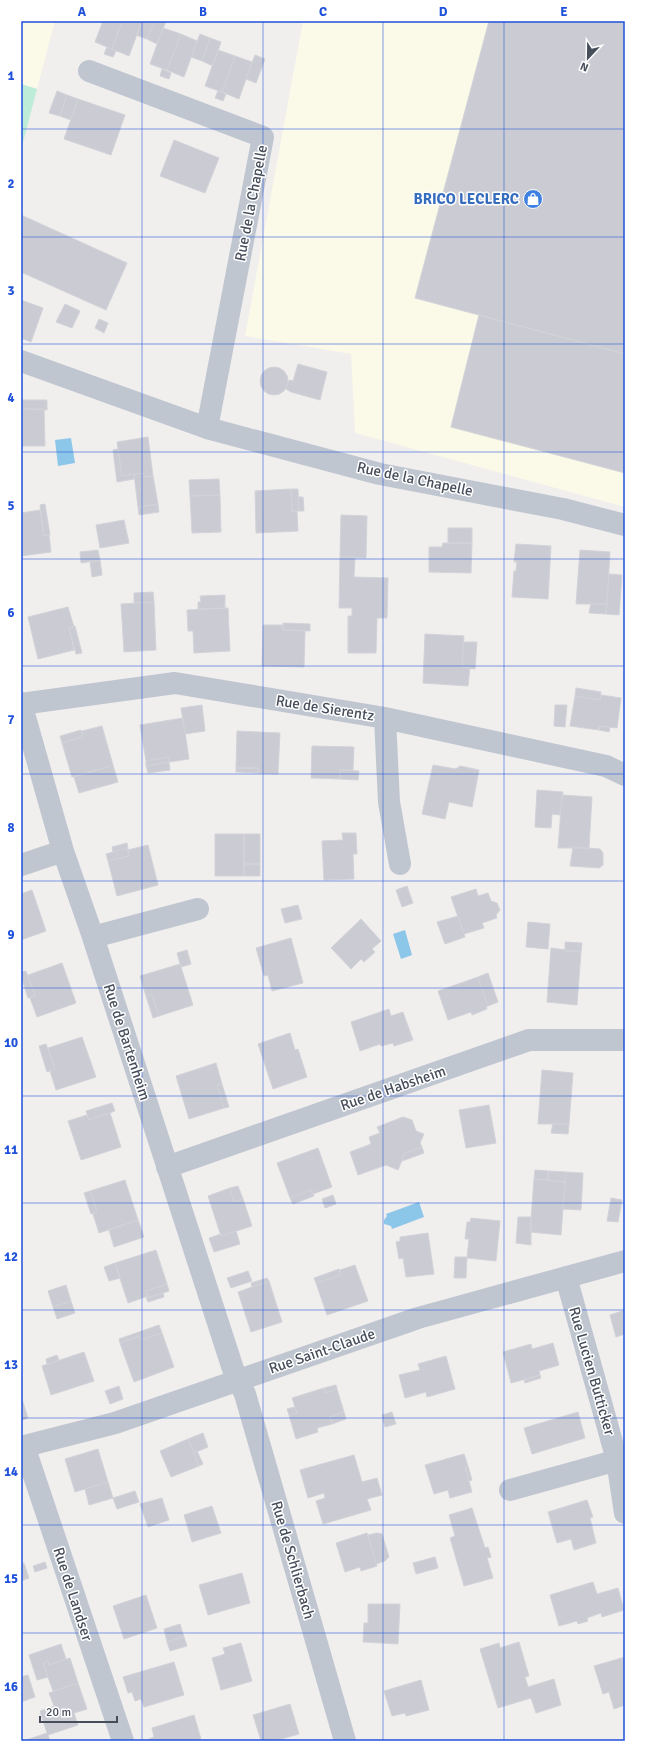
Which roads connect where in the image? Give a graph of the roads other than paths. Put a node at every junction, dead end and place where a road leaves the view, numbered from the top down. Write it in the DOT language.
graph roads {
  1 [pos="89,71"];
  2 [pos="21,361"];
  3 [pos="207,428"];
  4 [pos="625,525"];
  5 [pos="21,704"];
  6 [pos="385,718"];
  7 [pos="625,775"];
  8 [pos="63,851"];
  9 [pos="400,864"];
  10 [pos="21,866"];
  11 [pos="198,909"];
  12 [pos="93,937"];
  13 [pos="625,1040"];
  14 [pos="167,1167"];
  15 [pos="625,1261"];
  16 [pos="566,1277"];
  17 [pos="238,1379"];
  18 [pos="23,1447"];
  19 [pos="621,1459"];
  20 [pos="510,1490"];
  21 [pos="625,1513"];
  22 [pos="122,1741"];
  23 [pos="345,1741"];
  1 -- 3 [label="street, Rue de la Chapelle"];
  2 -- 3 [label="street, Rue de la Chapelle"];
  3 -- 4 [label="street, Rue de la Chapelle"];
  5 -- 6 [label="street, Rue de Sierentz"];
  5 -- 8 [label="street, Rue de Bartenheim"];
  6 -- 7 [label="street, Rue de Sierentz"];
  6 -- 9 [label="street"];
  8 -- 10 [label="street"];
  8 -- 12 [label="street, Rue de Bartenheim"];
  11 -- 12 [label="street"];
  12 -- 14 [label="street, Rue de Bartenheim"];
  13 -- 14 [label="street, Rue de Habsheim"];
  14 -- 17 [label="street, Rue de Bartenheim"];
  15 -- 16 [label="street, Rue Saint-Claude"];
  16 -- 17 [label="street, Rue Saint-Claude"];
  16 -- 19 [label="street, Rue Lucien Butticker"];
  17 -- 18 [label="street, Rue Saint-Claude"];
  17 -- 23 [label="street, Rue de Schlierbach"];
  18 -- 22 [label="street, Rue de Landser"];
  19 -- 20 [label="street"];
  19 -- 21 [label="street, Rue Lucien Butticker"];
}
